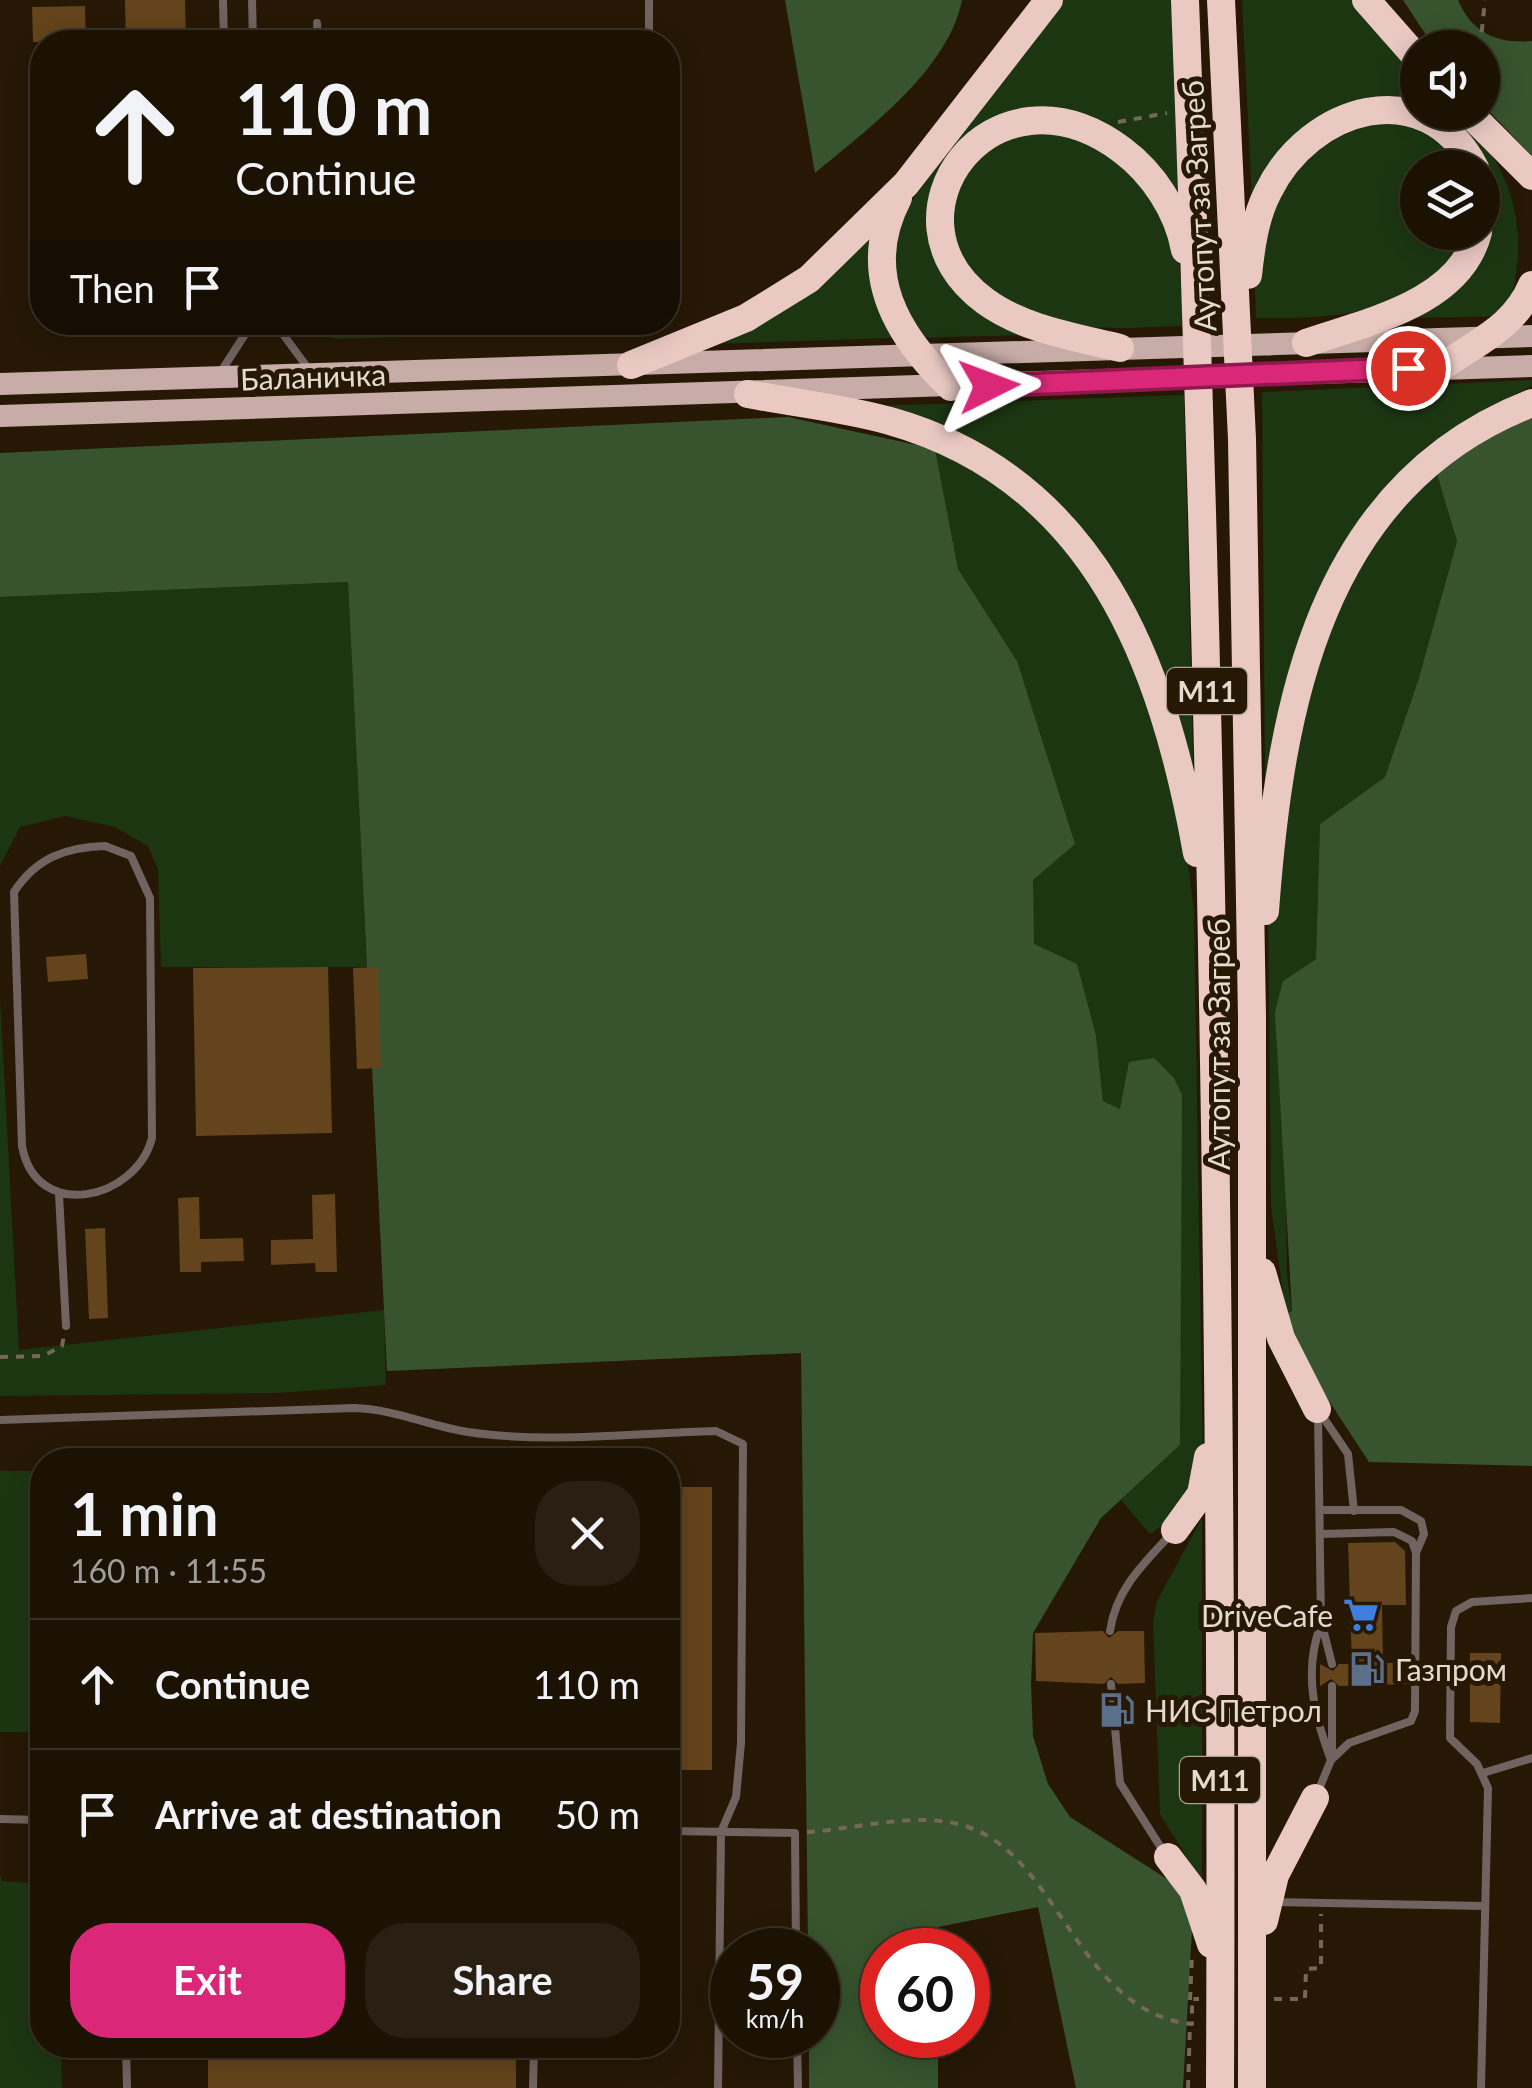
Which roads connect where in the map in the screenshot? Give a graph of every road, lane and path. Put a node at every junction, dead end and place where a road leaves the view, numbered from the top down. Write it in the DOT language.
graph roads {
  1 [pos="223,0"];
  2 [pos="252,0"];
  3 [pos="649,0"];
  4 [pos="1049,0"];
  5 [pos="1185,0"];
  6 [pos="1220,0"];
  7 [pos="1366,0"];
  8 [pos="1485,0"];
  9 [pos="317,23"];
  10 [pos="224,30"];
  11 [pos="253,30"];
  12 [pos="317,30"];
  13 [pos="649,30"];
  14 [pos="1482,30"];
  15 [pos="1400,39"];
  16 [pos="1486,130"];
  17 [pos="1503,148"];
  18 [pos="1462,150"];
  19 [pos="1532,176"];
  20 [pos="906,184"];
  21 [pos="1532,202"];
  22 [pos="1470,250"];
  23 [pos="1242,278"];
  24 [pos="1532,285"];
  25 [pos="1200,322"];
  26 [pos="245,335"];
  27 [pos="283,335"];
  28 [pos="1532,336"];
  29 [pos="1493,337"];
  30 [pos="1306,342"];
  31 [pos="1120,348"];
  32 [pos="919,357"];
  33 [pos="631,365"];
  34 [pos="1442,366"];
  35 [pos="1532,366"];
  36 [pos="505,370"];
  37 [pos="310,372"];
  38 [pos="217,376"];
  39 [pos="0,384"];
  40 [pos="951,388"];
  41 [pos="748,394"];
  42 [pos="505,400"];
  43 [pos="1532,403"];
  44 [pos="0,416"];
  45 [pos="0,922"];
  46 [pos="12,922"];
  47 [pos="1214,948"];
  48 [pos="1252,1017"];
  49 [pos="59,1194"];
  50 [pos="1251,1235"];
  51 [pos="66,1326"];
  52 [pos="0,1357"];
  53 [pos="1221,1407"];
  54 [pos="1317,1409"];
  55 [pos="0,1420"];
  56 [pos="1321,1510"];
  57 [pos="1354,1511"];
  58 [pos="1175,1530"];
  59 [pos="1321,1534"];
  60 [pos="1416,1553"];
  61 [pos="1532,1598"];
  62 [pos="1322,1624"];
  63 [pos="1110,1631"];
  64 [pos="1332,1664"];
  65 [pos="1111,1684"];
  66 [pos="1332,1686"];
  67 [pos="1532,1758"];
  68 [pos="1332,1760"];
  69 [pos="1482,1773"];
  70 [pos="1315,1798"];
  71 [pos="0,1819"];
  72 [pos="30,1820"];
  73 [pos="680,1831"];
  74 [pos="819,1831"];
  75 [pos="721,1832"];
  76 [pos="1168,1857"];
  77 [pos="1268,1901"];
  78 [pos="1321,1904"];
  79 [pos="1484,1906"];
  80 [pos="796,1928"];
  81 [pos="1192,1947"];
  82 [pos="1254,1966"];
  83 [pos="1220,1988"];
  84 [pos="1192,1999"];
  85 [pos="1305,1999"];
  86 [pos="1190,2023"];
  87 [pos="126,2058"];
  88 [pos="534,2058"];
  89 [pos="797,2058"];
  90 [pos="127,2088"];
  91 [pos="534,2088"];
  92 [pos="718,2088"];
  93 [pos="798,2088"];
  94 [pos="1188,2088"];
  95 [pos="1220,2088"];
  96 [pos="1252,2088"];
  97 [pos="1481,2088"];
  1 -- 10 [label="lane"];
  2 -- 11 [label="lane"];
  3 -- 13 [label="lane"];
  4 -- 20 [label="highway"];
  5 -- 25 [label="highway, Аутопут за Загреб / M11"];
  6 -- 23 [label="highway, Аутопут за Загреб"];
  7 -- 15 [label="highway"];
  8 -- 14 [label="path"];
  9 -- 12 [label="lane"];
  16 -- 17 [label="highway"];
  17 -- 19 [label="highway"];
  17 -- 21 [label="highway"];
  18 -- 23 [label="highway"];
  20 -- 32 [label="highway"];
  20 -- 33 [label="highway"];
  22 -- 30 [label="highway"];
  23 -- 48 [label="highway, Аутопут за Загреб / M11"];
  24 -- 29 [label="highway"];
  25 -- 31 [label="highway"];
  25 -- 47 [label="highway, Аутопут за Загреб / M11"];
  26 -- 38 [label="lane"];
  27 -- 37 [label="lane"];
  28 -- 29 [label="main road, Баланичка"];
  29 -- 30 [label="main road, Баланичка"];
  29 -- 34 [label="highway"];
  30 -- 31 [label="main road, Баланичка"];
  31 -- 32 [label="main road, Баланичка"];
  32 -- 33 [label="main road, Баланичка"];
  32 -- 40 [label="highway"];
  33 -- 36 [label="main road, Баланичка"];
  34 -- 35 [label="main road, Баланичка"];
  34 -- 40 [label="main road, Баланичка"];
  36 -- 37 [label="main road, Баланичка"];
  36 -- 42 [label="main road"];
  37 -- 38 [label="main road, Баланичка"];
  38 -- 39 [label="main road, Баланичка"];
  40 -- 41 [label="main road, Баланичка"];
  41 -- 42 [label="main road, Баланичка"];
  41 -- 47 [label="highway"];
  42 -- 44 [label="main road, Баланичка"];
  43 -- 48 [label="highway"];
  45 -- 46 [label="lane"];
  46 -- 49 [label="lane"];
  46 -- 49 [label="lane"];
  47 -- 53 [label="highway, Аутопут за Загреб / M11"];
  48 -- 50 [label="highway, Аутопут за Загреб / M11"];
  49 -- 51 [label="lane"];
  50 -- 54 [label="highway"];
  50 -- 82 [label="highway, Аутопут за Загреб / M11"];
  51 -- 52 [label="path"];
  53 -- 58 [label="highway"];
  53 -- 83 [label="highway, Аутопут за Загреб / M11"];
  54 -- 56 [label="lane"];
  54 -- 57 [label="lane"];
  55 -- 75 [label="lane"];
  56 -- 57 [label="lane"];
  56 -- 59 [label="lane"];
  57 -- 60 [label="lane"];
  58 -- 63 [label="lane"];
  59 -- 60 [label="lane"];
  59 -- 62 [label="lane"];
  60 -- 68 [label="lane"];
  61 -- 69 [label="lane"];
  62 -- 64 [label="lane"];
  62 -- 68 [label="lane"];
  65 -- 76 [label="lane"];
  66 -- 68 [label="lane"];
  67 -- 69 [label="lane"];
  68 -- 70 [label="lane"];
  69 -- 79 [label="lane"];
  70 -- 77 [label="highway"];
  71 -- 72 [label="lane"];
  73 -- 75 [label="lane"];
  74 -- 86 [label="path"];
  75 -- 80 [label="lane"];
  75 -- 92 [label="lane"];
  76 -- 83 [label="highway"];
  77 -- 78 [label="lane"];
  77 -- 82 [label="highway"];
  78 -- 79 [label="lane"];
  78 -- 85 [label="path"];
  79 -- 97 [label="lane"];
  81 -- 86 [label="path"];
  82 -- 96 [label="highway, Аутопут за Загреб / M11"];
  83 -- 95 [label="highway, Аутопут за Загреб / M11"];
  84 -- 86 [label="path"];
  86 -- 94 [label="path"];
  87 -- 90 [label="lane"];
  88 -- 91 [label="lane"];
  89 -- 93 [label="lane"];
}
